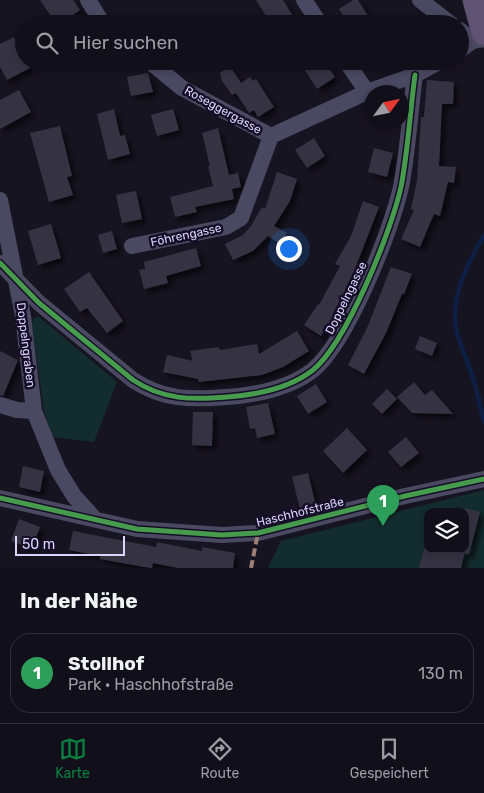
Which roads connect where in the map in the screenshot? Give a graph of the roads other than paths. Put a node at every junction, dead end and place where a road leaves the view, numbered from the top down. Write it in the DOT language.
graph roads {
  1 [pos="88,0"];
  2 [pos="304,0"];
  3 [pos="420,0"];
  4 [pos="475,0"];
  5 [pos="97,15"];
  6 [pos="314,15"];
  7 [pos="439,15"];
  8 [pos="475,41"];
  9 [pos="160,70"];
  10 [pos="352,70"];
  11 [pos="424,70"];
  12 [pos="415,75"];
  13 [pos="386,85"];
  14 [pos="364,89"];
  15 [pos="364,93"];
  16 [pos="271,136"];
  17 [pos="0,200"];
  18 [pos="132,246"];
  19 [pos="0,263"];
  20 [pos="17,280"];
  21 [pos="0,405"];
  22 [pos="34,411"];
  23 [pos="484,479"];
  24 [pos="0,498"];
  25 [pos="95,519"];
  1 -- 5 [label="street"];
  2 -- 6 [label="street"];
  3 -- 7 [label="street"];
  4 -- 8 [label="main road"];
  9 -- 16 [label="street, Roseggergasse"];
  10 -- 14 [label="street"];
  11 -- 12 [label="street, Roseggergasse"];
  12 -- 13 [label="street, Roseggergasse"];
  12 -- 20 [label="street, Doppelngasse"];
  15 -- 16 [label="street, Roseggergasse"];
  16 -- 18 [label="street, Föhrengasse"];
  17 -- 20 [label="street"];
  19 -- 20 [label="street, Doppelngasse"];
  20 -- 22 [label="street, Doppelngraben"];
  21 -- 22 [label="street"];
  22 -- 25 [label="street, Doppelngraben"];
  23 -- 25 [label="street, Haschhofstraße"];
  24 -- 25 [label="street, Haschhofstraße"];
}
